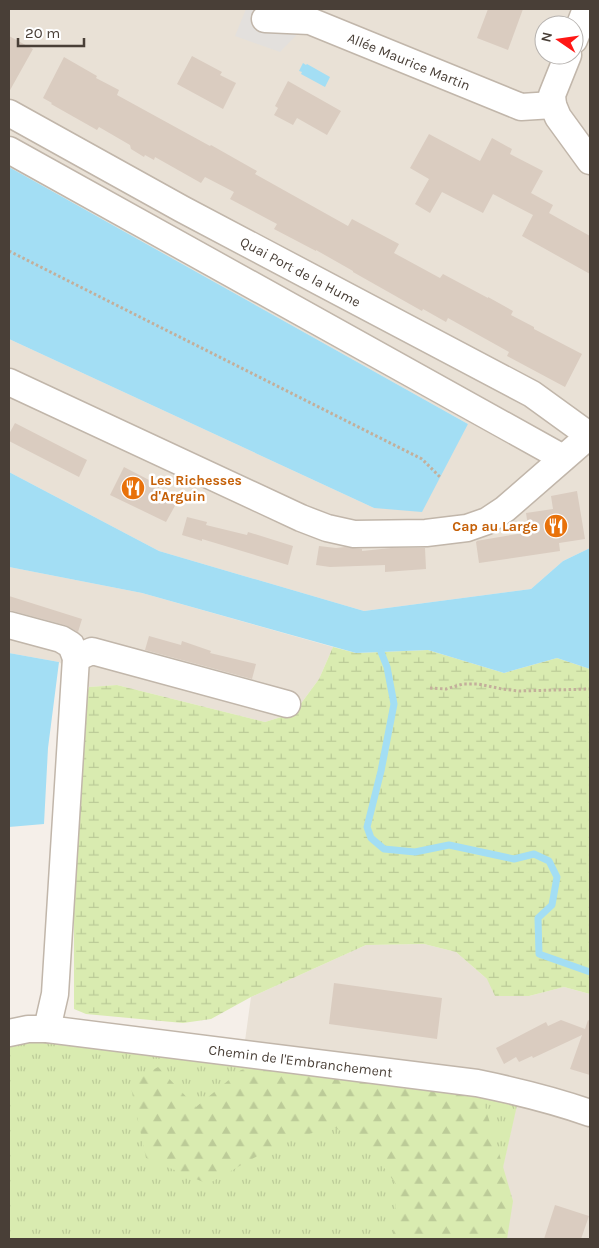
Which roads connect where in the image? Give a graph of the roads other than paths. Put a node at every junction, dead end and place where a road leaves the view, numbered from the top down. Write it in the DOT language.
graph roads {
  1 [pos="265,19"];
  2 [pos="564,65"];
  3 [pos="553,105"];
  4 [pos="9,113"];
  5 [pos="9,150"];
  6 [pos="590,161"];
  7 [pos="9,382"];
  8 [pos="590,435"];
  9 [pos="558,462"];
  10 [pos="9,625"];
  11 [pos="76,658"];
  12 [pos="287,704"];
  13 [pos="47,1029"];
  14 [pos="9,1033"];
  15 [pos="590,1113"];
  1 -- 3 [label="street, Allée Maurice Martin"];
  2 -- 3 [label="street"];
  3 -- 6 [label="street"];
  4 -- 8 [label="street, Quai Port de la Hume"];
  5 -- 9 [label="street"];
  7 -- 9 [label="street"];
  8 -- 9 [label="street"];
  10 -- 11 [label="street"];
  11 -- 12 [label="street"];
  11 -- 13 [label="street"];
  13 -- 14 [label="street, Chemin de l'Embranchement"];
  13 -- 15 [label="street, Chemin de l'Embranchement"];
}
